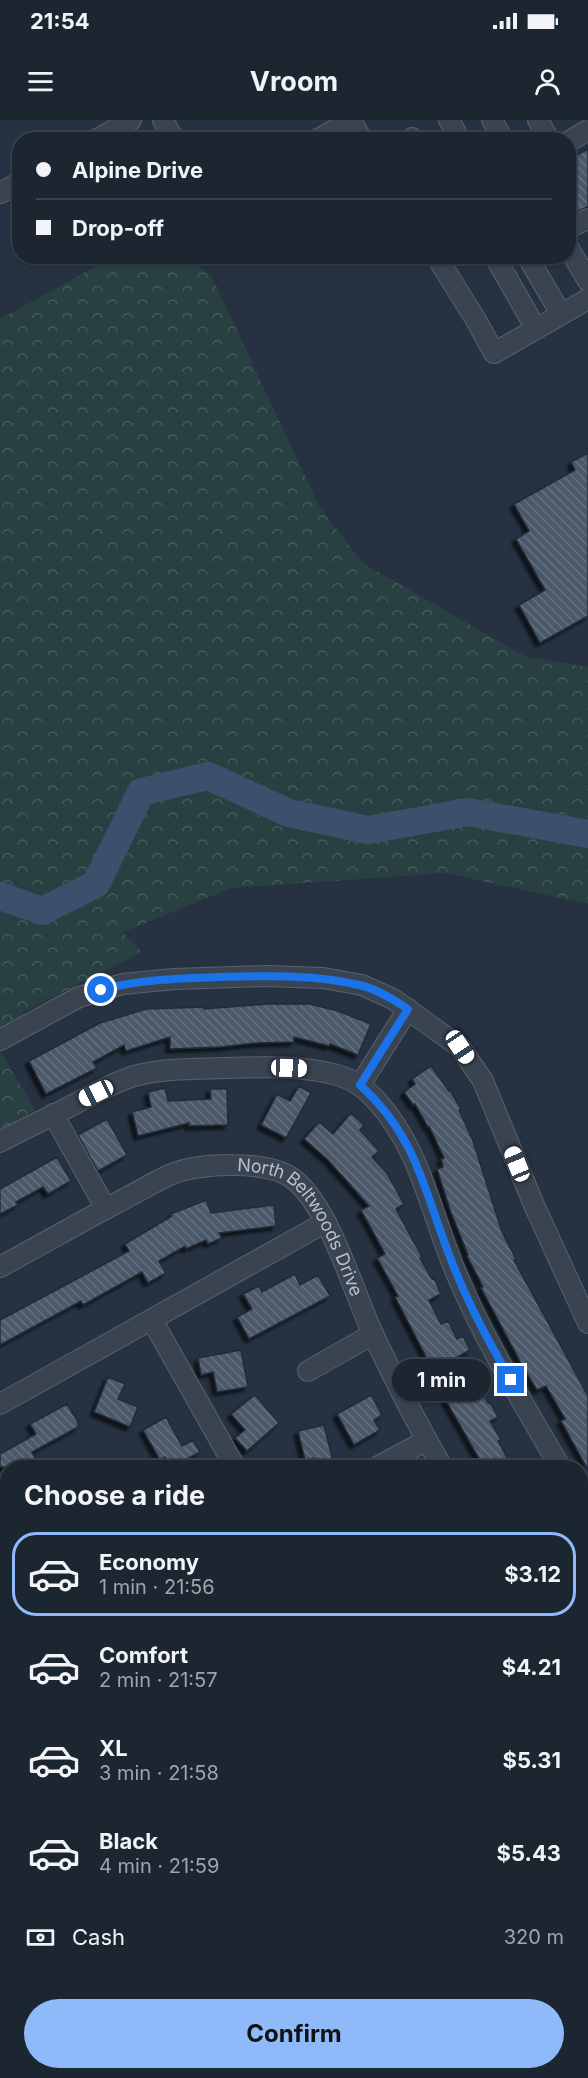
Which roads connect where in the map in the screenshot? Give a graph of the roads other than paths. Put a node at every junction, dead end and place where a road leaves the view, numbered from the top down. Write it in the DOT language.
graph roads {
  1 [pos="131,120"];
  2 [pos="351,120"];
  3 [pos="581,120"];
  4 [pos="588,130"];
  5 [pos="110,132"];
  6 [pos="331,132"];
  7 [pos="576,261"];
  8 [pos="441,264"];
  9 [pos="504,264"];
  10 [pos="532,264"];
  11 [pos="588,281"];
  12 [pos="588,299"];
  13 [pos="561,315"];
  14 [pos="536,329"];
  15 [pos="408,1009"];
  16 [pos="0,1040"];
  17 [pos="360,1085"];
  18 [pos="52,1114"];
  19 [pos="0,1142"];
  20 [pos="106,1209"];
  21 [pos="326,1222"];
  22 [pos="0,1267"];
  23 [pos="152,1320"];
  24 [pos="588,1323"];
  25 [pos="373,1334"];
  26 [pos="308,1371"];
  27 [pos="0,1404"];
  28 [pos="427,1440"];
  29 [pos="232,1460"];
  30 [pos="390,1460"];
  31 [pos="438,1460"];
  32 [pos="556,1460"];
  1 -- 5 [label="street"];
  2 -- 6 [label="street"];
  3 -- 4 [label="street"];
  7 -- 11 [label="street"];
  8 -- 14 [label="street"];
  9 -- 14 [label="street"];
  10 -- 13 [label="street"];
  12 -- 13 [label="street"];
  13 -- 14 [label="street"];
  15 -- 16 [label="street"];
  15 -- 17 [label="street"];
  15 -- 24 [label="street"];
  17 -- 18 [label="street"];
  17 -- 32 [label="street"];
  18 -- 19 [label="street"];
  18 -- 20 [label="street"];
  20 -- 21 [label="street, North Beltwoods Drive"];
  20 -- 22 [label="street, North Beltwoods Drive"];
  21 -- 23 [label="street"];
  21 -- 25 [label="street, North Beltwoods Drive"];
  23 -- 27 [label="street"];
  23 -- 29 [label="street"];
  25 -- 26 [label="street"];
  25 -- 28 [label="street, North Beltwoods Drive"];
  28 -- 30 [label="street"];
  28 -- 31 [label="street, North Beltwoods Drive"];
}
